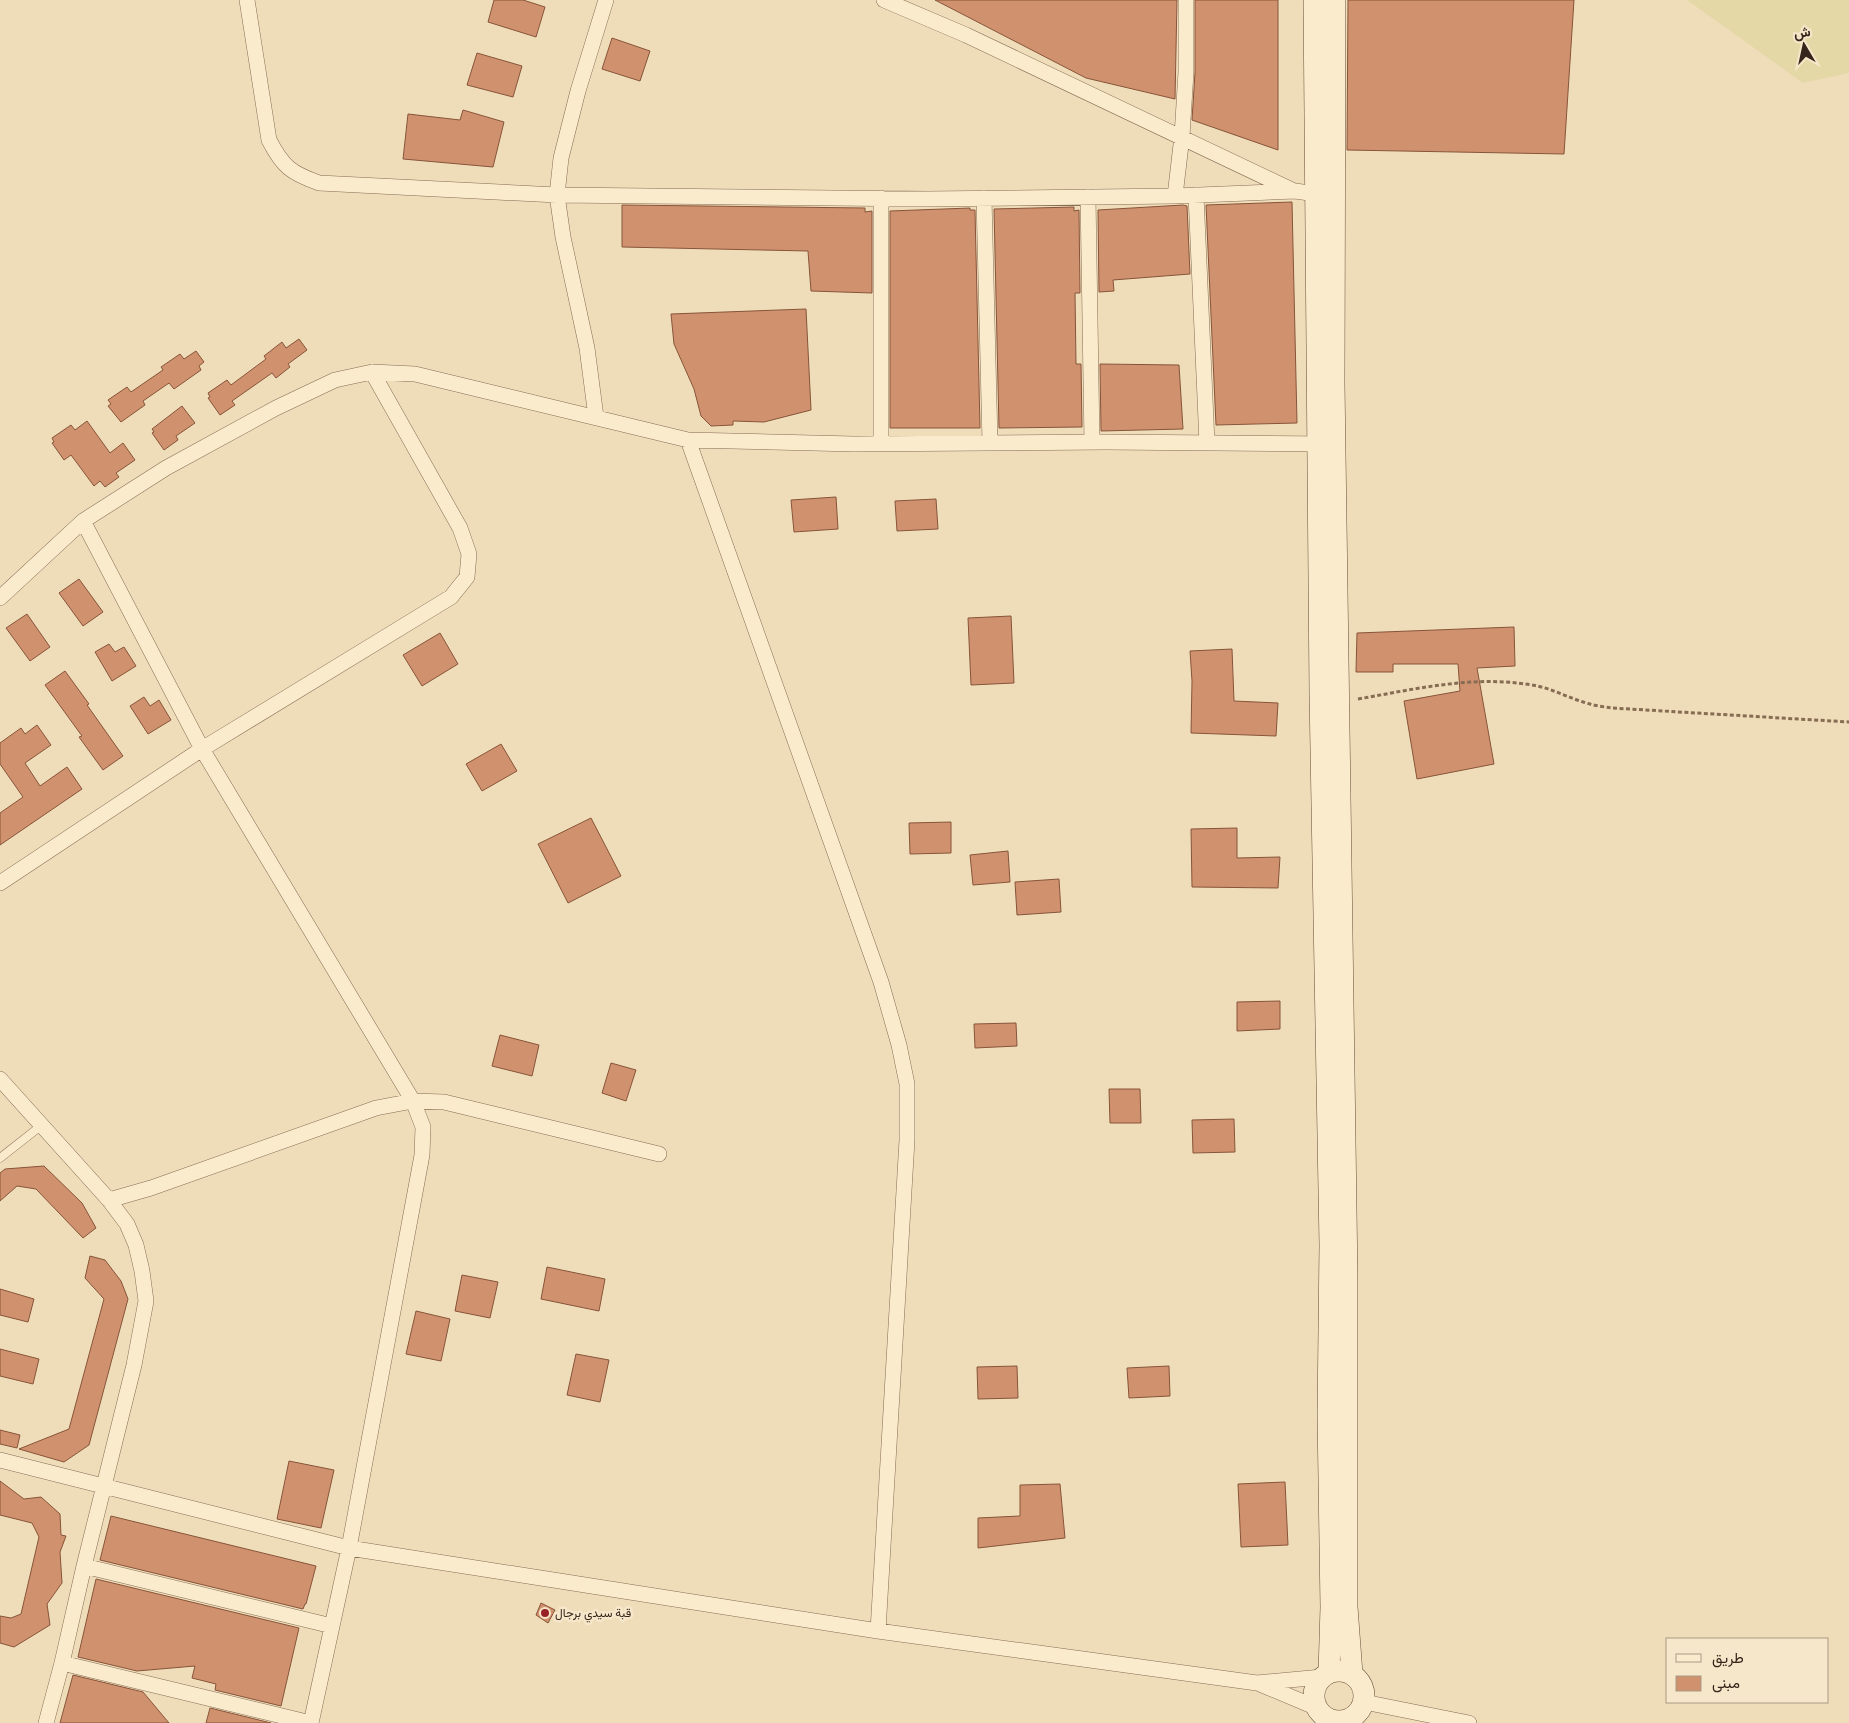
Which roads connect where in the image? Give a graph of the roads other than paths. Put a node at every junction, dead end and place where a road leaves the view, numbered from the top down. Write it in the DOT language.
graph roads {
  1 [pos="247,0"];
  2 [pos="606,0"];
  3 [pos="884,0"];
  4 [pos="1186,0"];
  5 [pos="1314,0"];
  6 [pos="1336,0"];
  7 [pos="1182,136"];
  8 [pos="1295,191"];
  9 [pos="557,195"];
  10 [pos="1175,196"];
  11 [pos="1196,196"];
  12 [pos="1325,196"];
  13 [pos="1088,197"];
  14 [pos="881,198"];
  15 [pos="984,198"];
  16 [pos="372,372"];
  17 [pos="596,417"];
  18 [pos="688,440"];
  19 [pos="1092,442"];
  20 [pos="990,443"];
  21 [pos="1207,443"];
  22 [pos="881,444"];
  23 [pos="1326,444"];
  24 [pos="84,521"];
  25 [pos="0,598"];
  26 [pos="202,749"];
  27 [pos="0,883"];
  28 [pos="0,1079"];
  29 [pos="413,1101"];
  30 [pos="42,1125"];
  31 [pos="659,1154"];
  32 [pos="0,1158"];
  33 [pos="109,1200"];
  34 [pos="0,1460"];
  35 [pos="104,1486"];
  36 [pos="349,1548"];
  37 [pos="84,1566"];
  38 [pos="332,1626"];
  39 [pos="878,1632"];
  40 [pos="62,1663"];
  41 [pos="1352,1674"];
  42 [pos="1325,1675"];
  43 [pos="1256,1683"];
  44 [pos="1364,1702"];
  45 [pos="1318,1714"];
  46 [pos="1349,1721"];
  47 [pos="46,1723"];
  48 [pos="311,1723"];
  49 [pos="1469,1723"];
  1 -- 9 [label="street"];
  2 -- 9 [label="street"];
  3 -- 7 [label="street"];
  4 -- 7 [label="street"];
  5 -- 12 [label="main road"];
  6 -- 12 [label="main road"];
  7 -- 8 [label="street"];
  7 -- 10 [label="street"];
  8 -- 11 [label="street"];
  8 -- 12 [label="street"];
  9 -- 14 [label="street"];
  9 -- 17 [label="street"];
  10 -- 11 [label="street"];
  10 -- 13 [label="street"];
  11 -- 21 [label="street"];
  12 -- 23 [label="main road"];
  13 -- 15 [label="street"];
  13 -- 19 [label="street"];
  14 -- 15 [label="street"];
  14 -- 22 [label="street"];
  15 -- 20 [label="street"];
  16 -- 17 [label="street"];
  16 -- 24 [label="street"];
  16 -- 26 [label="street"];
  17 -- 18 [label="street"];
  18 -- 22 [label="street"];
  18 -- 39 [label="street"];
  19 -- 20 [label="street"];
  19 -- 21 [label="street"];
  20 -- 22 [label="street"];
  21 -- 23 [label="street"];
  23 -- 41 [label="main road"];
  23 -- 42 [label="main road"];
  24 -- 25 [label="street"];
  24 -- 26 [label="street"];
  26 -- 27 [label="street"];
  26 -- 29 [label="street"];
  28 -- 30 [label="street"];
  29 -- 31 [label="street"];
  29 -- 33 [label="street"];
  29 -- 36 [label="street"];
  30 -- 32 [label="lane"];
  30 -- 33 [label="street"];
  33 -- 35 [label="street"];
  34 -- 35 [label="street"];
  35 -- 36 [label="street"];
  35 -- 37 [label="street"];
  36 -- 38 [label="street"];
  36 -- 39 [label="street"];
  37 -- 38 [label="street"];
  37 -- 40 [label="street"];
  38 -- 48 [label="street"];
  39 -- 43 [label="street"];
  40 -- 47 [label="street"];
  40 -- 48 [label="street"];
  41 -- 42 [label="main road"];
  41 -- 44 [label="main road"];
  42 -- 43 [label="street"];
  42 -- 45 [label="main road"];
  43 -- 45 [label="street"];
  44 -- 46 [label="main road"];
  44 -- 49 [label="street"];
  45 -- 46 [label="main road"];
}
